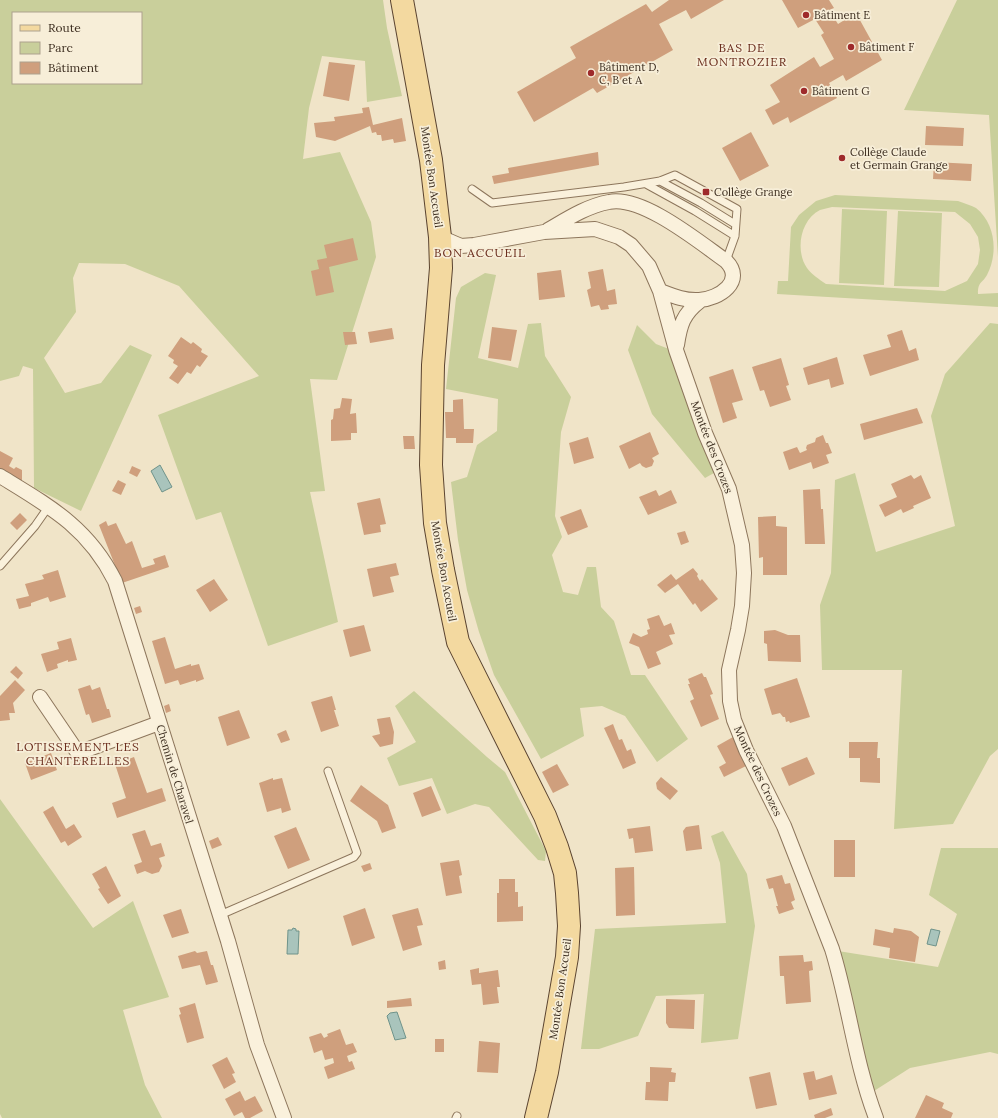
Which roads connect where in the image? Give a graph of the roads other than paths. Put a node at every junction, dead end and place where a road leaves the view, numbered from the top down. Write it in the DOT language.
graph roads {
  1 [pos="402,0"];
  2 [pos="660,181"];
  3 [pos="646,184"];
  4 [pos="472,189"];
  5 [pos="735,224"];
  6 [pos="544,232"];
  7 [pos="735,236"];
  8 [pos="440,237"];
  9 [pos="726,261"];
  10 [pos="660,291"];
  11 [pos="700,300"];
  12 [pos="676,350"];
  13 [pos="0,476"];
  14 [pos="49,506"];
  15 [pos="0,566"];
  16 [pos="40,697"];
  17 [pos="159,723"];
  18 [pos="328,771"];
  19 [pos="220,915"];
  20 [pos="284,1118"];
  21 [pos="536,1118"];
  22 [pos="876,1118"];
  1 -- 8 [label="main road, Montée Bon Accueil"];
  2 -- 3 [label="lane"];
  2 -- 5 [label="lane"];
  2 -- 5 [label="lane"];
  3 -- 4 [label="lane"];
  3 -- 7 [label="lane"];
  5 -- 7 [label="lane"];
  6 -- 8 [label="street, Montée des Crozes"];
  6 -- 9 [label="street, Montée des Crozes"];
  6 -- 10 [label="street, Montée des Crozes"];
  7 -- 9 [label="lane"];
  8 -- 21 [label="main road, Montée Bon Accueil"];
  9 -- 11 [label="street, Montée des Crozes"];
  10 -- 11 [label="street, Montée des Crozes"];
  10 -- 12 [label="street, Montée des Crozes"];
  11 -- 12 [label="street, Montée des Crozes"];
  12 -- 22 [label="street, Montée des Crozes"];
  13 -- 14 [label="street, Chemin de Charavel"];
  14 -- 15 [label="lane"];
  14 -- 17 [label="street, Chemin de Charavel"];
  16 -- 17 [label="street"];
  17 -- 19 [label="street, Chemin de Charavel"];
  18 -- 19 [label="lane"];
  19 -- 20 [label="street, Chemin de Charavel"];
}
